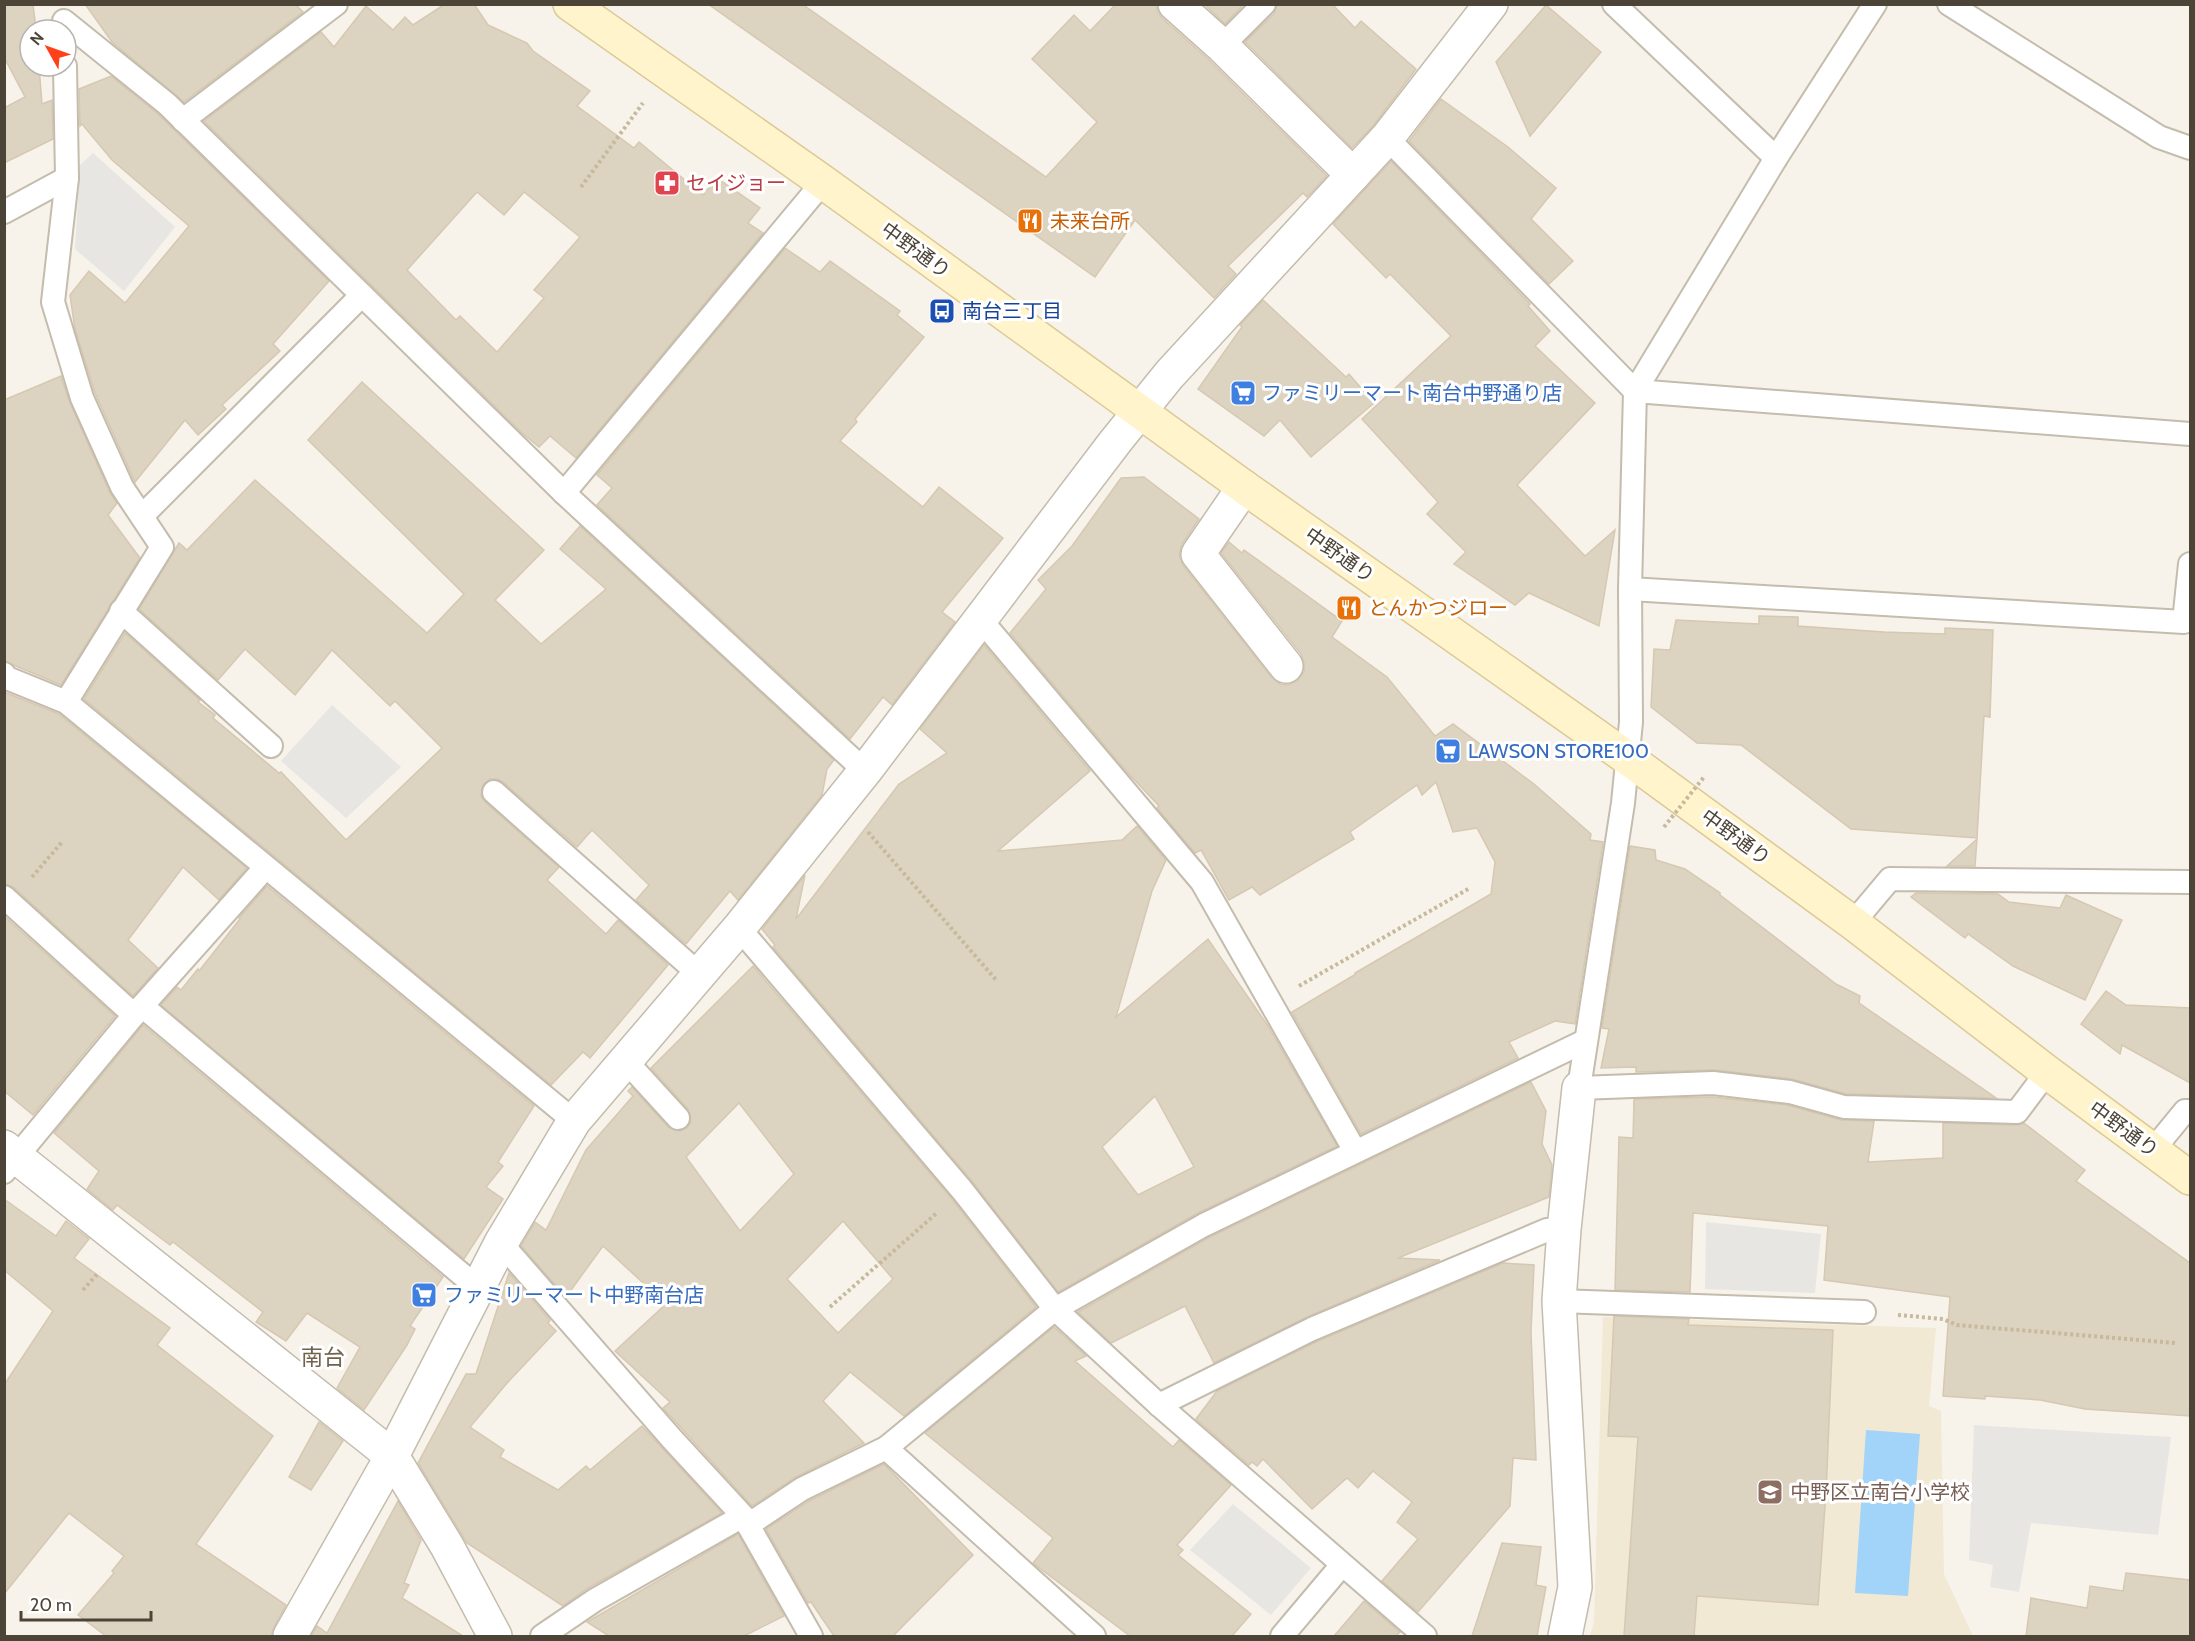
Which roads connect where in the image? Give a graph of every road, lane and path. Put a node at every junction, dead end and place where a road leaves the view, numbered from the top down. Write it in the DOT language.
graph roads {
  1 [pos="336,4"];
  2 [pos="570,4"];
  3 [pos="1175,4"];
  4 [pos="1264,4"];
  5 [pos="1491,4"];
  6 [pos="1614,4"];
  7 [pos="1875,4"];
  8 [pos="1949,4"];
  9 [pos="78,30"];
  10 [pos="1222,46"];
  11 [pos="665,73"];
  12 [pos="65,78"];
  13 [pos="183,120"];
  14 [pos="1387,138"];
  15 [pos="2190,147"];
  16 [pos="1776,158"];
  17 [pos="1353,176"];
  18 [pos="67,178"];
  19 [pos="823,182"];
  20 [pos="581,187"];
  21 [pos="4,212"];
  22 [pos="362,295"];
  23 [pos="1635,391"];
  24 [pos="1139,412"];
  25 [pos="2190,434"];
  26 [pos="1244,487"];
  27 [pos="564,493"];
  28 [pos="142,516"];
  29 [pos="2190,564"];
  30 [pos="1630,589"];
  31 [pos="122,611"];
  32 [pos="981,620"];
  33 [pos="2187,622"];
  34 [pos="1286,666"];
  35 [pos="4,674"];
  36 [pos="66,702"];
  37 [pos="271,746"];
  38 [pos="1626,757"];
  39 [pos="865,771"];
  40 [pos="1704,777"];
  41 [pos="494,792"];
  42 [pos="841,801"];
  43 [pos="1664,827"];
  44 [pos="63,841"];
  45 [pos="265,868"];
  46 [pos="2190,882"];
  47 [pos="1470,888"];
  48 [pos="8,900"];
  49 [pos="1852,923"];
  50 [pos="739,928"];
  51 [pos="699,974"];
  52 [pos="997,981"];
  53 [pos="1270,1003"];
  54 [pos="138,1010"];
  55 [pos="1585,1041"];
  56 [pos="626,1060"];
  57 [pos="2047,1072"];
  58 [pos="1579,1088"];
  59 [pos="2190,1111"];
  60 [pos="678,1118"];
  61 [pos="574,1121"];
  62 [pos="2153,1150"];
  63 [pos="1355,1151"];
  64 [pos="8,1159"];
  65 [pos="2190,1178"];
  66 [pos="963,1190"];
  67 [pos="1564,1229"];
  68 [pos="501,1243"];
  69 [pos="478,1288"];
  70 [pos="1559,1301"];
  71 [pos="830,1307"];
  72 [pos="1055,1309"];
  73 [pos="1864,1312"];
  74 [pos="2176,1343"];
  75 [pos="1159,1405"];
  76 [pos="886,1448"];
  77 [pos="392,1456"];
  78 [pos="746,1521"];
  79 [pos="1341,1566"];
  80 [pos="290,1636"];
  81 [pos="495,1636"];
  82 [pos="542,1636"];
  83 [pos="811,1636"];
  84 [pos="1094,1636"];
  85 [pos="1282,1636"];
  86 [pos="1425,1636"];
  87 [pos="1565,1636"];
  1 -- 13 [label="lane"];
  2 -- 11 [label="main road, 中野通り"];
  3 -- 10 [label="street"];
  4 -- 10 [label="lane"];
  5 -- 14 [label="street"];
  6 -- 16 [label="lane"];
  7 -- 16 [label="lane"];
  8 -- 15 [label="lane"];
  9 -- 13 [label="lane"];
  10 -- 17 [label="street"];
  11 -- 19 [label="main road, 中野通り"];
  11 -- 20 [label="path"];
  12 -- 18 [label="lane"];
  13 -- 22 [label="lane"];
  14 -- 17 [label="street"];
  14 -- 23 [label="lane"];
  16 -- 23 [label="lane"];
  17 -- 24 [label="street"];
  18 -- 21 [label="lane"];
  18 -- 28 [label="lane"];
  19 -- 24 [label="main road, 中野通り"];
  19 -- 27 [label="lane"];
  22 -- 27 [label="lane"];
  22 -- 28 [label="lane"];
  23 -- 25 [label="lane"];
  23 -- 30 [label="lane"];
  24 -- 26 [label="main road, 中野通り"];
  24 -- 32 [label="street"];
  26 -- 34 [label="street"];
  26 -- 38 [label="main road, 中野通り"];
  27 -- 39 [label="lane"];
  28 -- 31 [label="lane"];
  29 -- 33 [label="lane"];
  30 -- 33 [label="lane"];
  30 -- 38 [label="lane"];
  31 -- 36 [label="lane"];
  31 -- 37 [label="lane"];
  32 -- 39 [label="street"];
  32 -- 53 [label="lane"];
  35 -- 36 [label="lane"];
  36 -- 45 [label="lane"];
  38 -- 49 [label="main road, 中野通り"];
  38 -- 55 [label="lane"];
  39 -- 42 [label="street"];
  40 -- 43 [label="path, bridge"];
  41 -- 51 [label="lane"];
  42 -- 50 [label="street"];
  42 -- 52 [label="path"];
  44 -- 48 [label="path"];
  45 -- 54 [label="lane"];
  45 -- 61 [label="lane"];
  46 -- 49 [label="lane"];
  47 -- 53 [label="path"];
  48 -- 54 [label="lane"];
  49 -- 57 [label="main road, 中野通り"];
  50 -- 51 [label="street"];
  50 -- 66 [label="lane"];
  51 -- 56 [label="street"];
  53 -- 63 [label="lane"];
  54 -- 64 [label="lane"];
  54 -- 69 [label="lane"];
  55 -- 58 [label="lane"];
  55 -- 63 [label="lane"];
  56 -- 60 [label="lane"];
  56 -- 61 [label="street"];
  57 -- 58 [label="lane"];
  57 -- 62 [label="main road, 中野通り"];
  58 -- 67 [label="street"];
  59 -- 62 [label="lane"];
  61 -- 68 [label="street"];
  62 -- 65 [label="main road, 中野通り"];
  63 -- 72 [label="lane"];
  64 -- 77 [label="street"];
  66 -- 71 [label="path"];
  66 -- 72 [label="lane"];
  67 -- 70 [label="street"];
  67 -- 75 [label="lane"];
  68 -- 69 [label="street"];
  68 -- 78 [label="lane"];
  69 -- 77 [label="street"];
  70 -- 73 [label="lane"];
  70 -- 87 [label="street"];
  72 -- 75 [label="lane"];
  72 -- 76 [label="lane"];
  73 -- 74 [label="path"];
  75 -- 79 [label="lane"];
  76 -- 78 [label="lane"];
  76 -- 84 [label="lane"];
  77 -- 80 [label="street"];
  77 -- 81 [label="street"];
  78 -- 82 [label="lane"];
  78 -- 83 [label="lane"];
  79 -- 85 [label="lane"];
  79 -- 86 [label="lane"];
}
